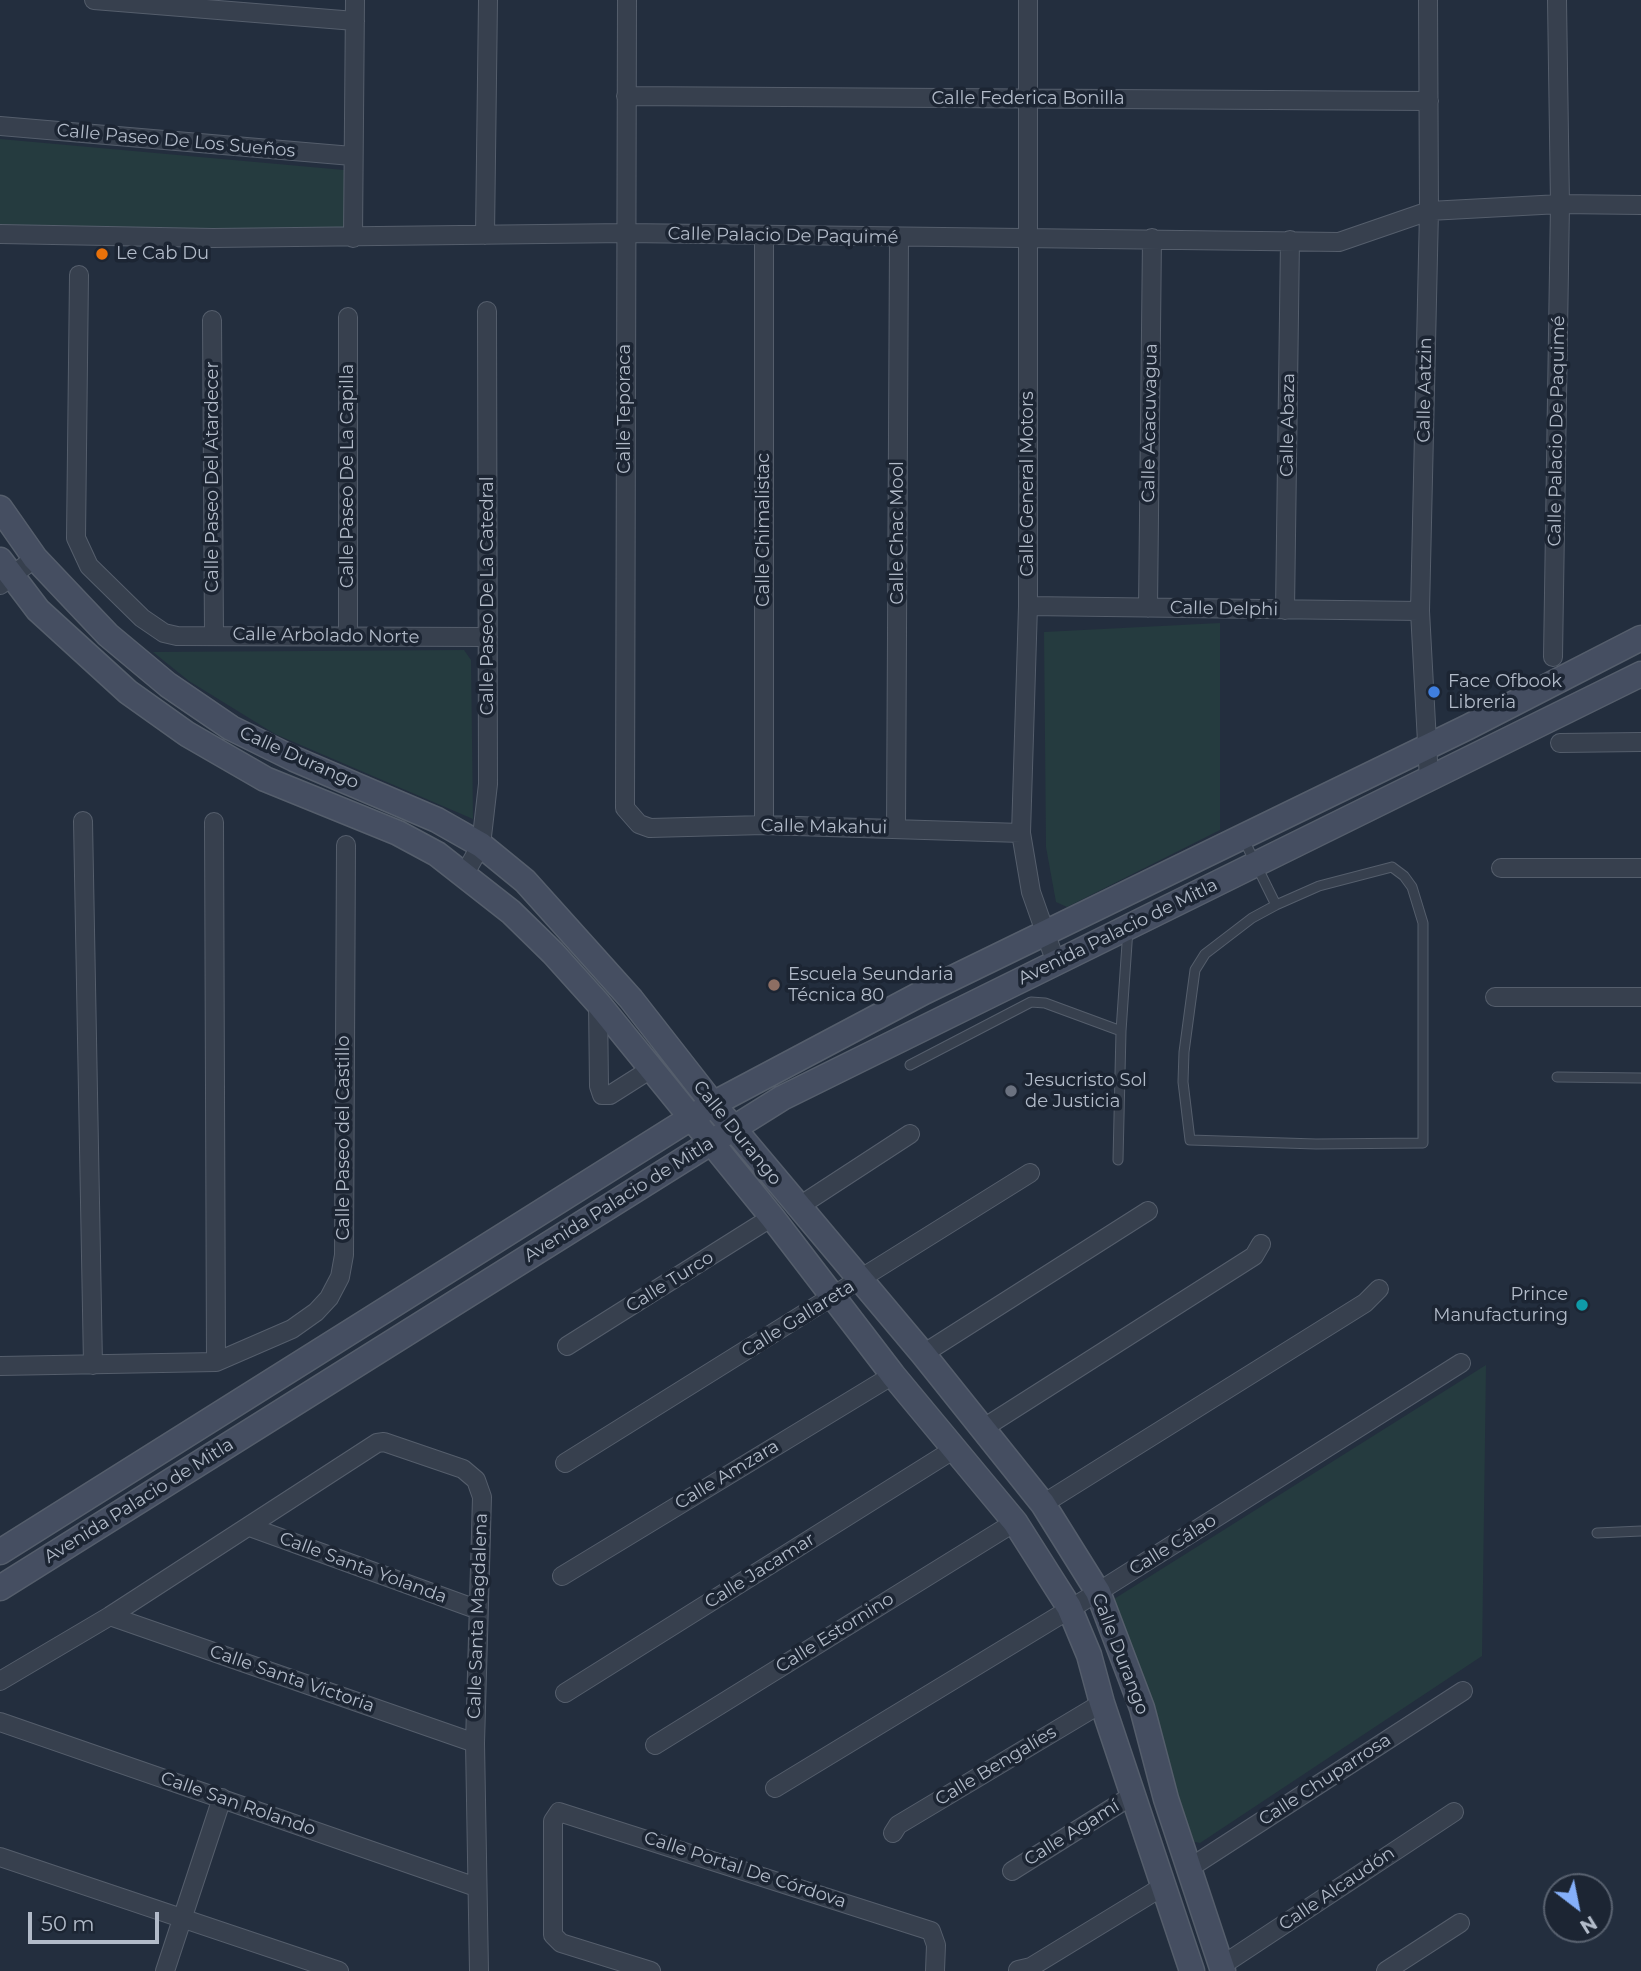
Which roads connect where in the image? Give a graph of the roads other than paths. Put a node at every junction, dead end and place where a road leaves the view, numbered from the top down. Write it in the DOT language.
graph roads {
  1 [pos="94,0"];
  2 [pos="355,0"];
  3 [pos="488,0"];
  4 [pos="627,0"];
  5 [pos="1028,0"];
  6 [pos="1428,0"];
  7 [pos="1557,0"];
  8 [pos="355,21"];
  9 [pos="626,96"];
  10 [pos="1027,99"];
  11 [pos="1429,101"];
  12 [pos="0,126"];
  13 [pos="352,156"];
  14 [pos="1560,204"];
  15 [pos="1641,205"];
  16 [pos="1429,211"];
  17 [pos="626,233"];
  18 [pos="0,234"];
  19 [pos="485,235"];
  20 [pos="764,235"];
  21 [pos="353,237"];
  22 [pos="899,238"];
  23 [pos="1152,238"];
  24 [pos="1027,239"];
  25 [pos="1290,240"];
  26 [pos="79,275"];
  27 [pos="486,312"];
  28 [pos="348,317"];
  29 [pos="212,320"];
  30 [pos="0,508"];
  31 [pos="35,558"];
  32 [pos="4,573"];
  33 [pos="1028,607"];
  34 [pos="1148,608"];
  35 [pos="1285,610"];
  36 [pos="1420,611"];
  37 [pos="214,635"];
  38 [pos="348,636"];
  39 [pos="488,637"];
  40 [pos="1641,638"];
  41 [pos="1553,657"];
  42 [pos="1641,674"];
  43 [pos="1641,742"];
  44 [pos="1560,743"];
  45 [pos="1427,746"];
  46 [pos="1429,780"];
  47 [pos="630,818"];
  48 [pos="83,821"];
  49 [pos="214,822"];
  50 [pos="764,825"];
  51 [pos="896,829"];
  52 [pos="1021,833"];
  53 [pos="1242,838"];
  54 [pos="346,845"];
  55 [pos="481,845"];
  56 [pos="1256,865"];
  57 [pos="1501,868"];
  58 [pos="1641,868"];
  59 [pos="464,875"];
  60 [pos="1276,905"];
  61 [pos="1128,928"];
  62 [pos="1044,934"];
  63 [pos="1056,962"];
  64 [pos="1495,997"];
  65 [pos="1641,997"];
  66 [pos="598,1003"];
  67 [pos="979,1013"];
  68 [pos="1121,1031"];
  69 [pos="910,1065"];
  70 [pos="651,1069"];
  71 [pos="1557,1077"];
  72 [pos="1641,1078"];
  73 [pos="713,1104"];
  74 [pos="690,1119"];
  75 [pos="734,1127"];
  76 [pos="910,1135"];
  77 [pos="711,1144"];
  78 [pos="1118,1160"];
  79 [pos="1030,1173"];
  80 [pos="798,1207"];
  81 [pos="1148,1211"];
  82 [pos="772,1217"];
  83 [pos="1261,1244"];
  84 [pos="859,1281"];
  85 [pos="1380,1289"];
  86 [pos="832,1298"];
  87 [pos="567,1346"];
  88 [pos="923,1354"];
  89 [pos="216,1362"];
  90 [pos="1461,1363"];
  91 [pos="93,1365"];
  92 [pos="0,1366"];
  93 [pos="893,1375"];
  94 [pos="982,1429"];
  95 [pos="956,1448"];
  96 [pos="565,1463"];
  97 [pos="1043,1504"];
  98 [pos="1015,1522"];
  99 [pos="250,1527"];
  100 [pos="1641,1531"];
  101 [pos="1597,1532"];
  102 [pos="0,1552"];
  103 [pos="562,1576"];
  104 [pos="0,1588"];
  105 [pos="1098,1592"];
  106 [pos="1069,1607"];
  107 [pos="476,1609"];
  108 [pos="110,1616"];
  109 [pos="0,1681"];
  110 [pos="1462,1692"];
  111 [pos="565,1693"];
  112 [pos="1102,1703"];
  113 [pos="0,1722"];
  114 [pos="475,1743"];
  115 [pos="655,1745"];
  116 [pos="775,1788"];
  117 [pos="1133,1795"];
  118 [pos="222,1798"];
  119 [pos="1454,1812"];
  120 [pos="893,1833"];
  121 [pos="0,1857"];
  122 [pos="1188,1869"];
  123 [pos="1012,1871"];
  124 [pos="475,1887"];
  125 [pos="1162,1887"];
  126 [pos="182,1920"];
  127 [pos="1460,1923"];
  128 [pos="1222,1969"];
  129 [pos="1018,1970"];
  130 [pos="165,1971"];
  131 [pos="339,1971"];
  132 [pos="479,1971"];
  133 [pos="651,1971"];
  134 [pos="935,1971"];
  135 [pos="1192,1971"];
  136 [pos="1387,1971"];
  1 -- 8 [label="street"];
  2 -- 8 [label="street"];
  3 -- 19 [label="street"];
  4 -- 9 [label="street, Calle Teporaca"];
  5 -- 10 [label="street, Calle General Motors"];
  6 -- 11 [label="street, Calle Aatzin"];
  7 -- 14 [label="street, Calle Palacio De Paquimé"];
  8 -- 13 [label="street"];
  9 -- 10 [label="street, Calle Federica Bonilla"];
  9 -- 17 [label="street, Calle Teporaca"];
  10 -- 11 [label="street, Calle Federica Bonilla"];
  10 -- 24 [label="street, Calle General Motors"];
  11 -- 16 [label="street, Calle Aatzin"];
  12 -- 13 [label="street, Calle Paseo De Los Sueños"];
  13 -- 21 [label="street"];
  14 -- 15 [label="street, Calle Palacio De Paquimé"];
  14 -- 16 [label="street, Calle Palacio De Paquimé"];
  14 -- 41 [label="street, Calle Palacio De Paquimé"];
  16 -- 25 [label="street, Calle Palacio De Paquimé"];
  16 -- 36 [label="street, Calle Aatzin"];
  17 -- 19 [label="street, Calle Palacio De Paquimé"];
  17 -- 20 [label="street, Calle Palacio De Paquimé"];
  17 -- 47 [label="street, Calle Teporaca"];
  18 -- 21 [label="street, Calle Palacio De Paquimé"];
  19 -- 21 [label="street, Calle Palacio De Paquimé"];
  20 -- 22 [label="street, Calle Palacio De Paquimé"];
  20 -- 50 [label="street, Calle Chimalistac"];
  22 -- 24 [label="street, Calle Palacio De Paquimé"];
  22 -- 51 [label="street, Calle Chac Mool"];
  23 -- 24 [label="street, Calle Palacio De Paquimé"];
  23 -- 25 [label="street, Calle Palacio De Paquimé"];
  23 -- 34 [label="street, Calle Acacuvagua"];
  24 -- 33 [label="street, Calle General Motors"];
  25 -- 35 [label="street, Calle Abaza"];
  26 -- 37 [label="street, Calle Arbolado Norte"];
  27 -- 39 [label="street, Calle Paseo De La Catedral"];
  28 -- 38 [label="street, Calle Paseo De La Capilla"];
  29 -- 37 [label="street, Calle Paseo Del Atardecer"];
  30 -- 31 [label="main road, Calle Durango"];
  31 -- 32 [label="street"];
  31 -- 55 [label="main road, Calle Durango"];
  32 -- 59 [label="main road, Calle Durango"];
  33 -- 34 [label="street, Calle Delphi"];
  33 -- 52 [label="street, Calle General Motors"];
  34 -- 35 [label="street, Calle Delphi"];
  35 -- 36 [label="street, Calle Delphi"];
  36 -- 45 [label="street, Calle Aatzin"];
  37 -- 38 [label="street, Calle Arbolado Norte"];
  38 -- 39 [label="street, Calle Arbolado Norte"];
  39 -- 55 [label="street, Calle Paseo De La Catedral"];
  40 -- 45 [label="main road, Avenida Palacio de Mitla"];
  42 -- 46 [label="main road, Avenida Palacio de Mitla"];
  43 -- 44 [label="street"];
  45 -- 46 [label="street, Calle Aatzin"];
  45 -- 53 [label="main road, Avenida Palacio de Mitla"];
  46 -- 56 [label="main road, Avenida Palacio de Mitla"];
  47 -- 50 [label="street, Calle Makahui"];
  48 -- 91 [label="street"];
  49 -- 89 [label="street"];
  50 -- 51 [label="street, Calle Makahui"];
  51 -- 52 [label="street, Calle Makahui"];
  52 -- 62 [label="street, Calle General Motors"];
  53 -- 56 [label="lane"];
  53 -- 62 [label="main road, Avenida Palacio de Mitla"];
  54 -- 89 [label="street, Calle Paseo del Castillo"];
  55 -- 59 [label="street, Calle Paseo De La Catedral"];
  55 -- 73 [label="main road, Calle Durango"];
  56 -- 60 [label="lane"];
  56 -- 61 [label="main road, Avenida Palacio de Mitla"];
  57 -- 58 [label="street"];
  59 -- 66 [label="main road, Calle Durango"];
  60 -- 60 [label="lane"];
  61 -- 63 [label="main road, Avenida Palacio de Mitla"];
  61 -- 68 [label="lane"];
  62 -- 63 [label="street, Calle General Motors"];
  62 -- 73 [label="main road, Avenida Palacio de Mitla"];
  63 -- 67 [label="main road, Avenida Palacio de Mitla"];
  64 -- 65 [label="street"];
  66 -- 70 [label="main road, Calle Durango"];
  66 -- 70 [label="street"];
  67 -- 68 [label="lane"];
  67 -- 69 [label="lane"];
  67 -- 75 [label="main road, Avenida Palacio de Mitla"];
  68 -- 78 [label="lane"];
  70 -- 74 [label="main road, Calle Durango"];
  71 -- 72 [label="lane"];
  73 -- 74 [label="main road, Avenida Palacio de Mitla"];
  73 -- 75 [label="main road, Calle Durango"];
  74 -- 77 [label="main road, Calle Durango"];
  74 -- 102 [label="main road, Avenida Palacio de Mitla"];
  75 -- 77 [label="main road, Avenida Palacio de Mitla"];
  75 -- 80 [label="main road, Calle Durango"];
  76 -- 80 [label="street"];
  77 -- 82 [label="main road, Calle Durango"];
  77 -- 104 [label="main road, Avenida Palacio de Mitla"];
  79 -- 84 [label="street, Calle Gallareta"];
  80 -- 84 [label="main road, Calle Durango"];
  81 -- 88 [label="street"];
  82 -- 86 [label="main road, Calle Durango"];
  82 -- 87 [label="street, Calle Turco"];
  83 -- 94 [label="street"];
  84 -- 86 [label="street, Calle Gallareta"];
  84 -- 88 [label="main road, Calle Durango"];
  85 -- 97 [label="street"];
  86 -- 93 [label="main road, Calle Durango"];
  86 -- 96 [label="street, Calle Gallareta"];
  88 -- 94 [label="main road, Calle Durango"];
  89 -- 91 [label="street, Calle Paseo del Castillo"];
  90 -- 105 [label="street, Calle Cálao"];
  91 -- 92 [label="street, Calle Paseo del Castillo"];
  93 -- 95 [label="main road, Calle Durango"];
  93 -- 103 [label="street, Calle Amzara"];
  94 -- 97 [label="main road, Calle Durango"];
  95 -- 98 [label="main road, Calle Durango"];
  95 -- 111 [label="street, Calle Jacamar"];
  97 -- 105 [label="main road, Calle Durango"];
  98 -- 106 [label="main road, Calle Durango"];
  98 -- 115 [label="street, Calle Estornino"];
  99 -- 107 [label="street, Calle Santa Yolanda"];
  99 -- 107 [label="street, Calle Santa Magdalena"];
  99 -- 108 [label="street, Calle Santa Magdalena"];
  100 -- 101 [label="lane"];
  105 -- 106 [label="street, Calle Cálao"];
  105 -- 122 [label="main road, Calle Durango"];
  106 -- 112 [label="main road, Calle Durango"];
  106 -- 116 [label="street, Calle Cálao"];
  107 -- 114 [label="street, Calle Santa Magdalena"];
  108 -- 109 [label="street, Calle Santa Magdalena"];
  108 -- 114 [label="street, Calle Santa Victoria"];
  110 -- 122 [label="street, Calle Chuparrosa"];
  112 -- 117 [label="main road, Calle Durango"];
  112 -- 120 [label="street, Calle Bengalíes"];
  113 -- 118 [label="street, Calle San Rolando"];
  114 -- 124 [label="street, Calle Santa Magdalena"];
  117 -- 123 [label="street, Calle Agamí"];
  117 -- 125 [label="main road, Calle Durango"];
  118 -- 124 [label="street, Calle San Rolando"];
  118 -- 126 [label="street"];
  119 -- 128 [label="street, Calle Alcaudón"];
  121 -- 126 [label="street"];
  122 -- 128 [label="main road, Calle Durango"];
  124 -- 132 [label="street, Calle Santa Magdalena"];
  125 -- 129 [label="street"];
  125 -- 135 [label="main road, Calle Durango"];
  126 -- 130 [label="street"];
  126 -- 131 [label="street"];
  127 -- 136 [label="street"];
  133 -- 134 [label="street, Calle Portal De Córdova"];
}
